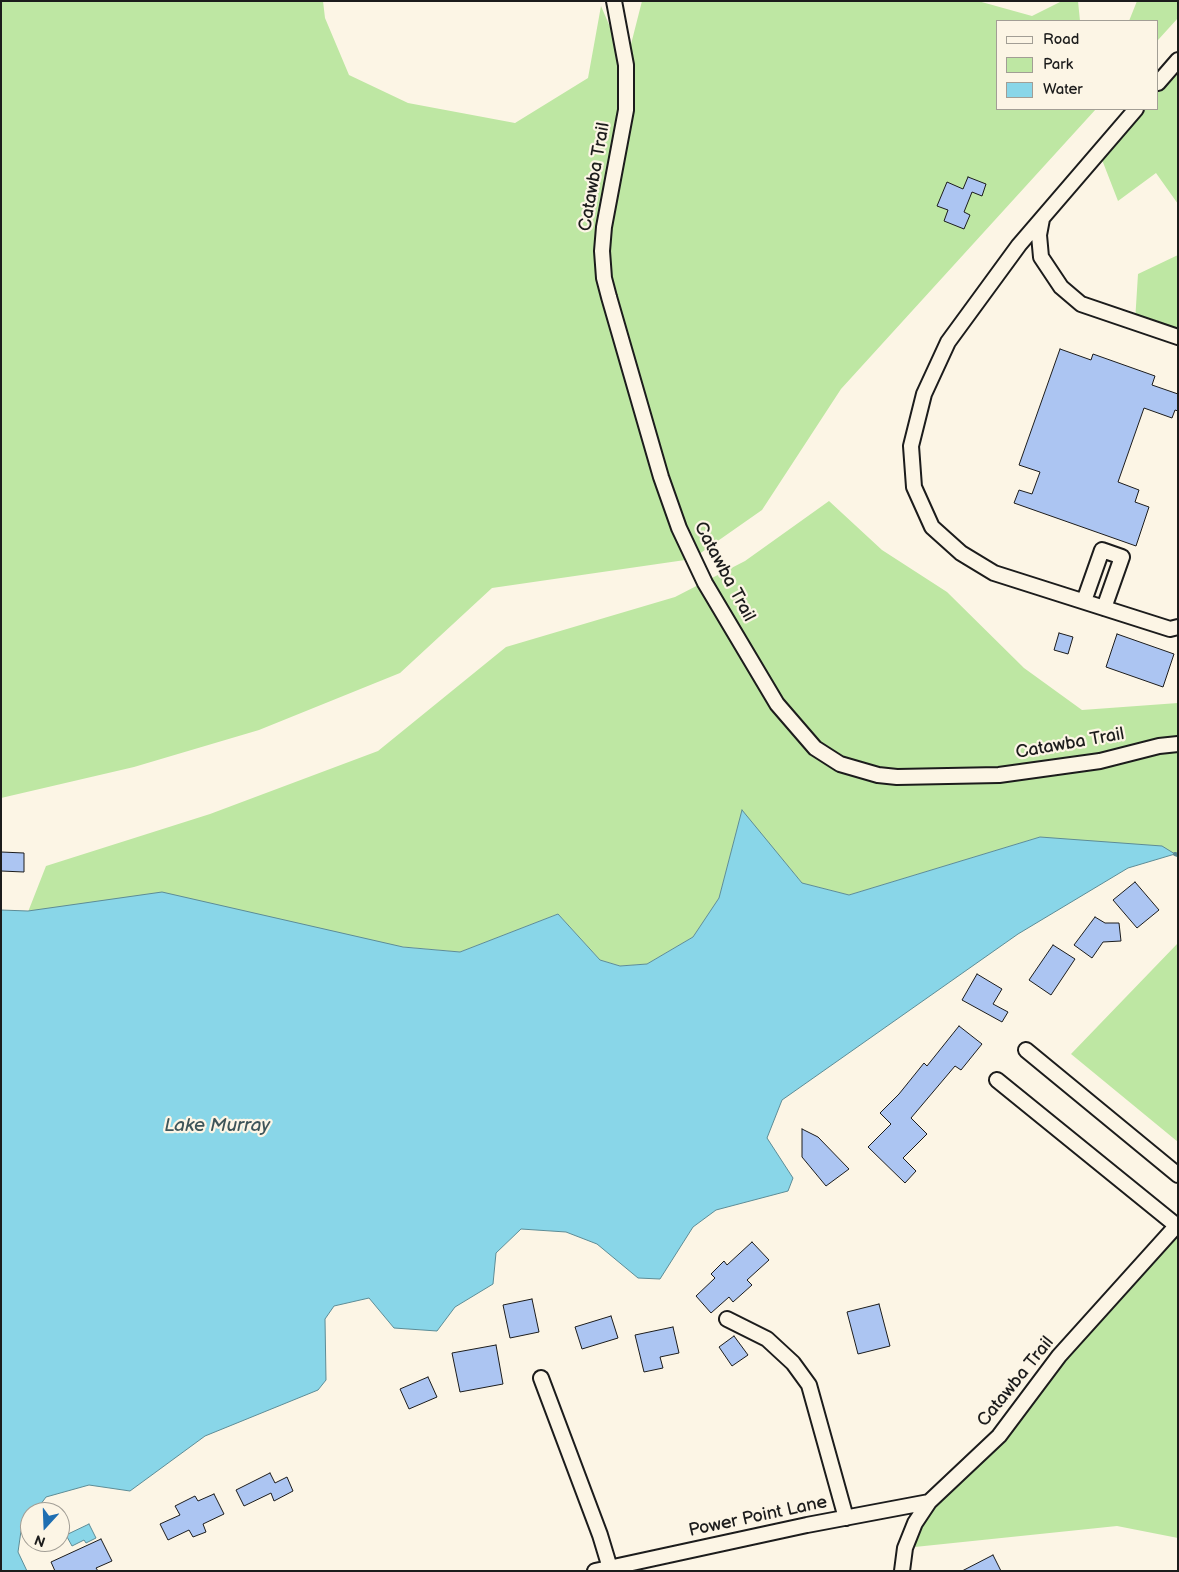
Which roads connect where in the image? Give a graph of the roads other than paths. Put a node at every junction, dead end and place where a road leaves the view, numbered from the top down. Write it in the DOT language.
graph roads {
  1 [pos="614,1"];
  2 [pos="1178,60"];
  3 [pos="1159,82"];
  4 [pos="1135,110"];
  5 [pos="1042,218"];
  6 [pos="1178,337"];
  7 [pos="1084,601"];
  8 [pos="1104,608"];
  9 [pos="1178,627"];
  10 [pos="1178,744"];
  11 [pos="1026,1050"];
  12 [pos="997,1080"];
  13 [pos="1178,1175"];
  14 [pos="1177,1225"];
  15 [pos="727,1319"];
  16 [pos="542,1378"];
  17 [pos="929,1502"];
  18 [pos="846,1518"];
  19 [pos="610,1568"];
  20 [pos="595,1571"];
  21 [pos="902,1571"];
  1 -- 10 [label="street, Catawba Trail"];
  2 -- 3 [label="street"];
  4 -- 5 [label="street"];
  5 -- 6 [label="street"];
  5 -- 7 [label="street"];
  7 -- 8 [label="street"];
  7 -- 8 [label="street"];
  8 -- 9 [label="street"];
  11 -- 13 [label="street"];
  12 -- 14 [label="street"];
  14 -- 17 [label="street, Catawba Trail"];
  15 -- 18 [label="street"];
  16 -- 19 [label="street"];
  17 -- 18 [label="street, Power Point Lane"];
  17 -- 21 [label="street, Catawba Trail"];
  18 -- 19 [label="street, Power Point Lane"];
  19 -- 20 [label="street, Power Point Lane"];
}
